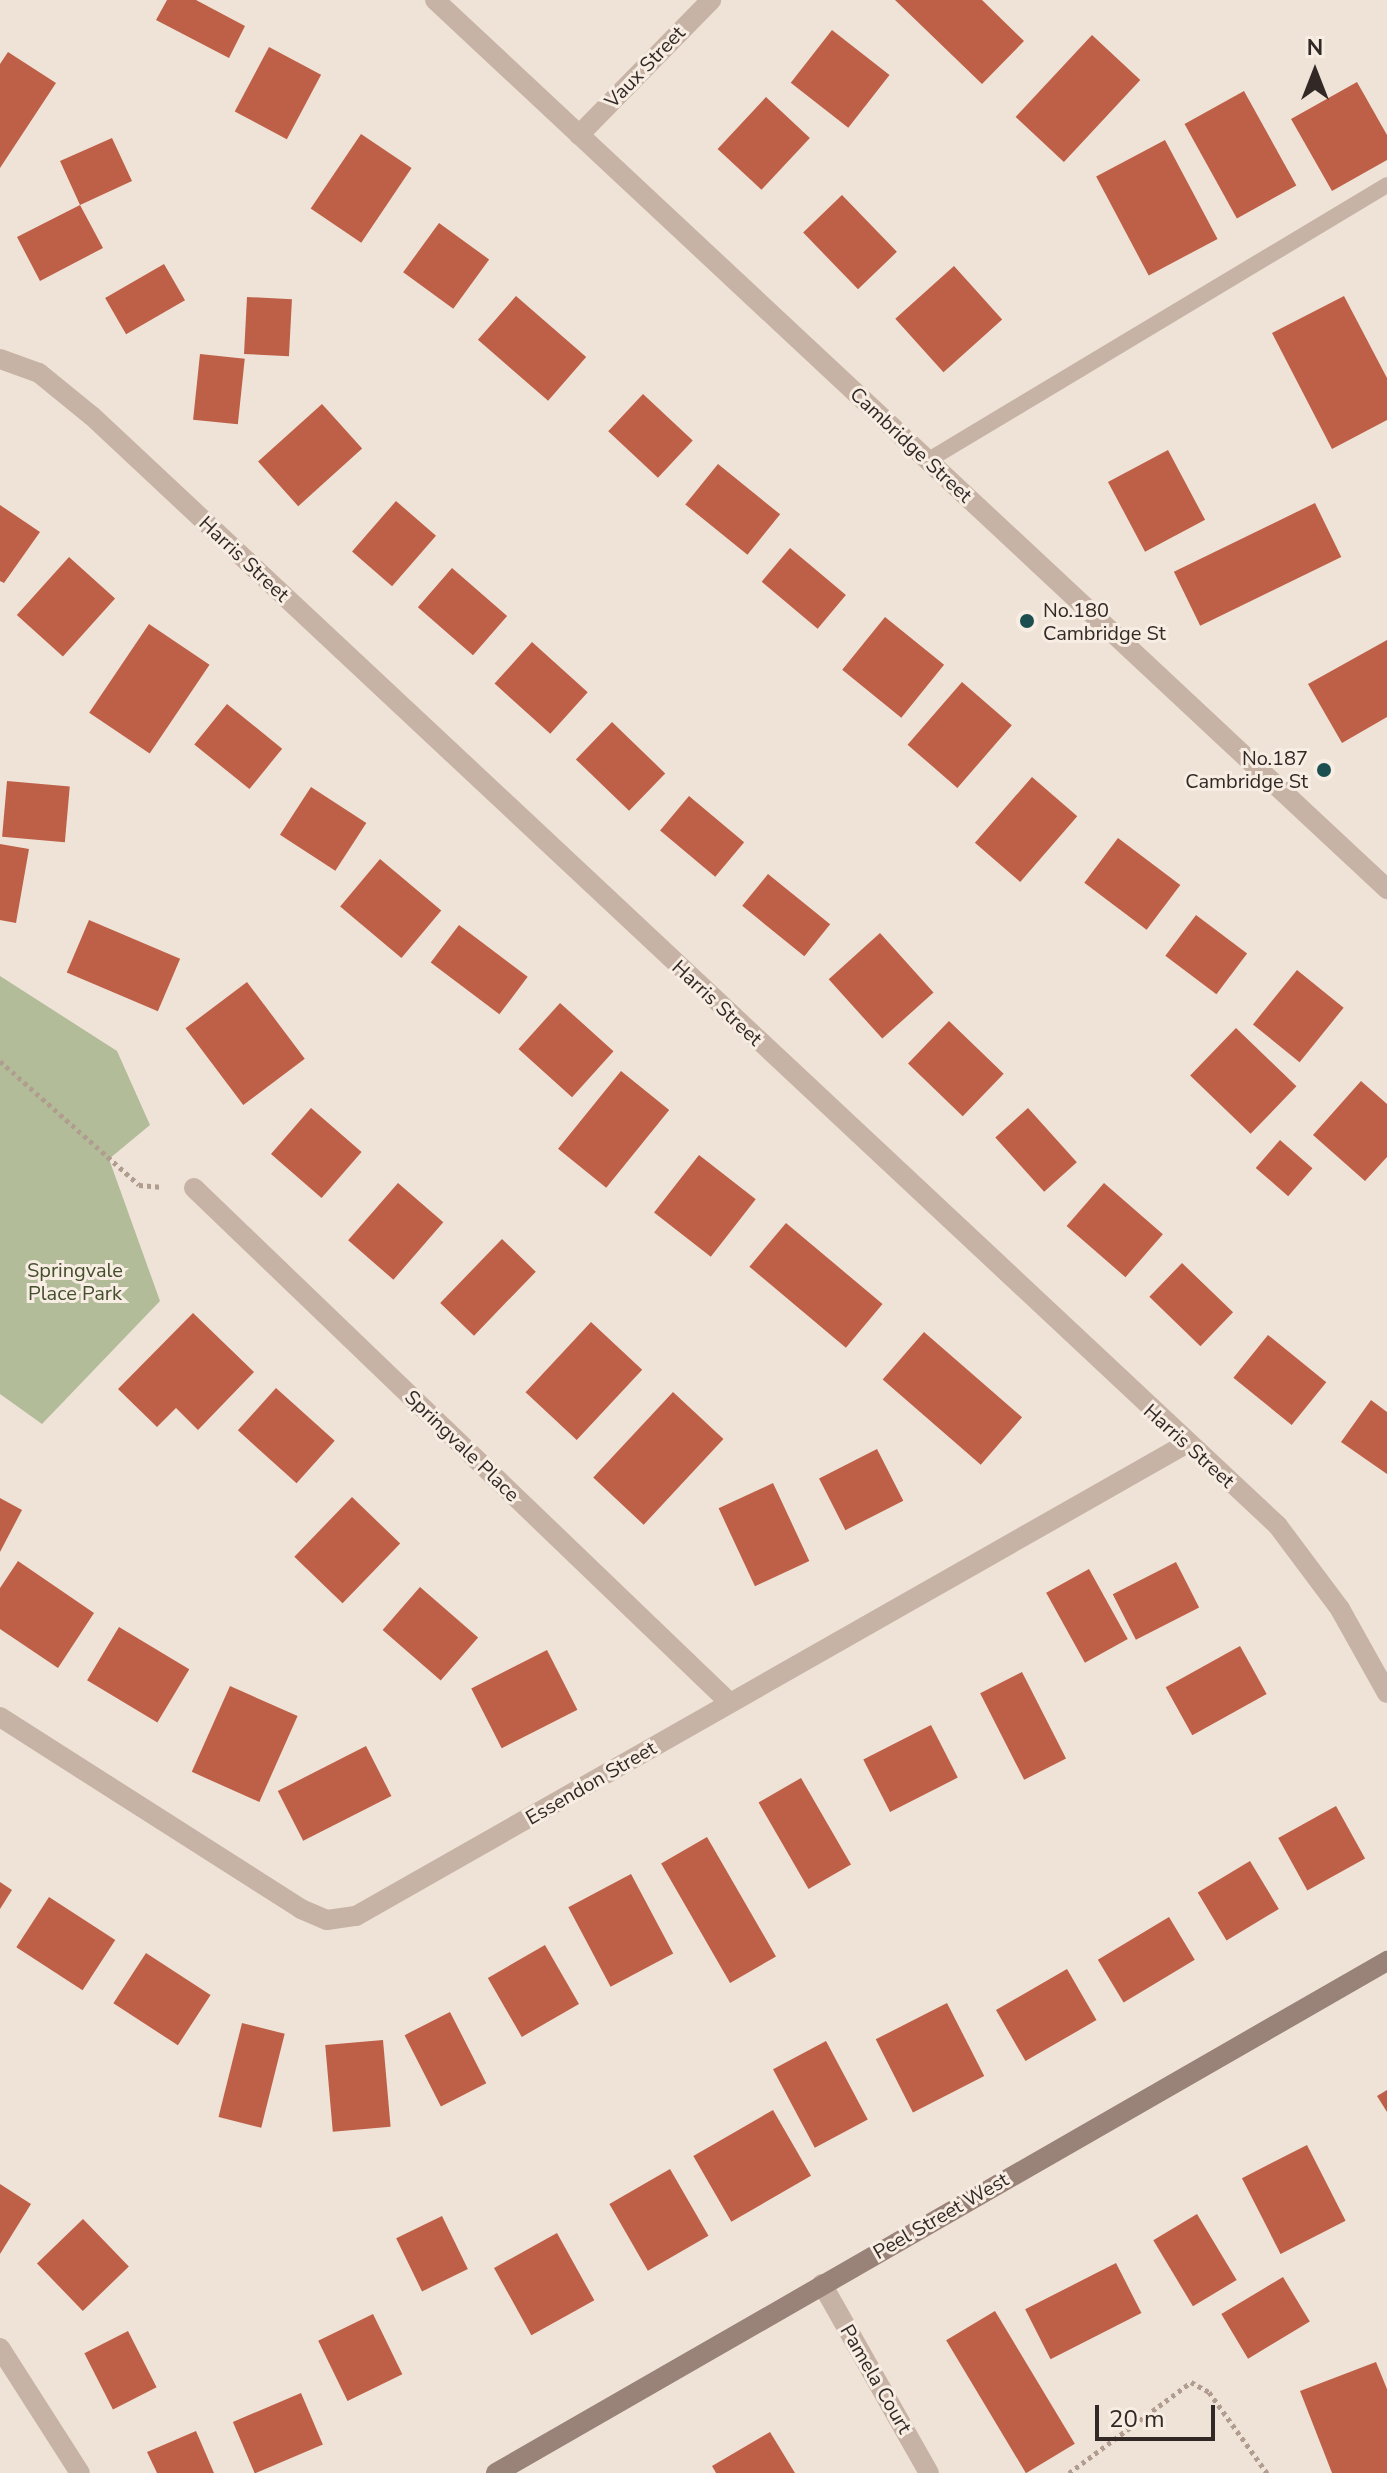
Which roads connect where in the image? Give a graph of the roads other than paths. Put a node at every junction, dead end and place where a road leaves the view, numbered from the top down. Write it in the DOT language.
graph roads {
  1 [pos="435,0"];
  2 [pos="711,0"];
  3 [pos="579,135"];
  4 [pos="1387,185"];
  5 [pos="0,359"];
  6 [pos="927,461"];
  7 [pos="1387,889"];
  8 [pos="194,1188"];
  9 [pos="1186,1444"];
  10 [pos="1387,1693"];
  11 [pos="730,1703"];
  12 [pos="0,1717"];
  13 [pos="1387,1961"];
  14 [pos="822,2284"];
  15 [pos="0,2348"];
  16 [pos="80,2473"];
  17 [pos="496,2473"];
  18 [pos="929,2473"];
  1 -- 3 [label="street, Cambridge Street"];
  2 -- 3 [label="street, Vaux Street"];
  3 -- 6 [label="street, Cambridge Street"];
  4 -- 6 [label="lane"];
  5 -- 9 [label="street, Harris Street"];
  6 -- 7 [label="street, Cambridge Street"];
  8 -- 11 [label="street, Springvale Place"];
  9 -- 10 [label="street, Harris Street"];
  9 -- 11 [label="street, Essendon Street"];
  11 -- 12 [label="street, Essendon Street"];
  13 -- 14 [label="street, Peel Street West"];
  14 -- 17 [label="street, Peel Street West"];
  14 -- 18 [label="street, Pamela Court"];
  15 -- 16 [label="street"];
}
